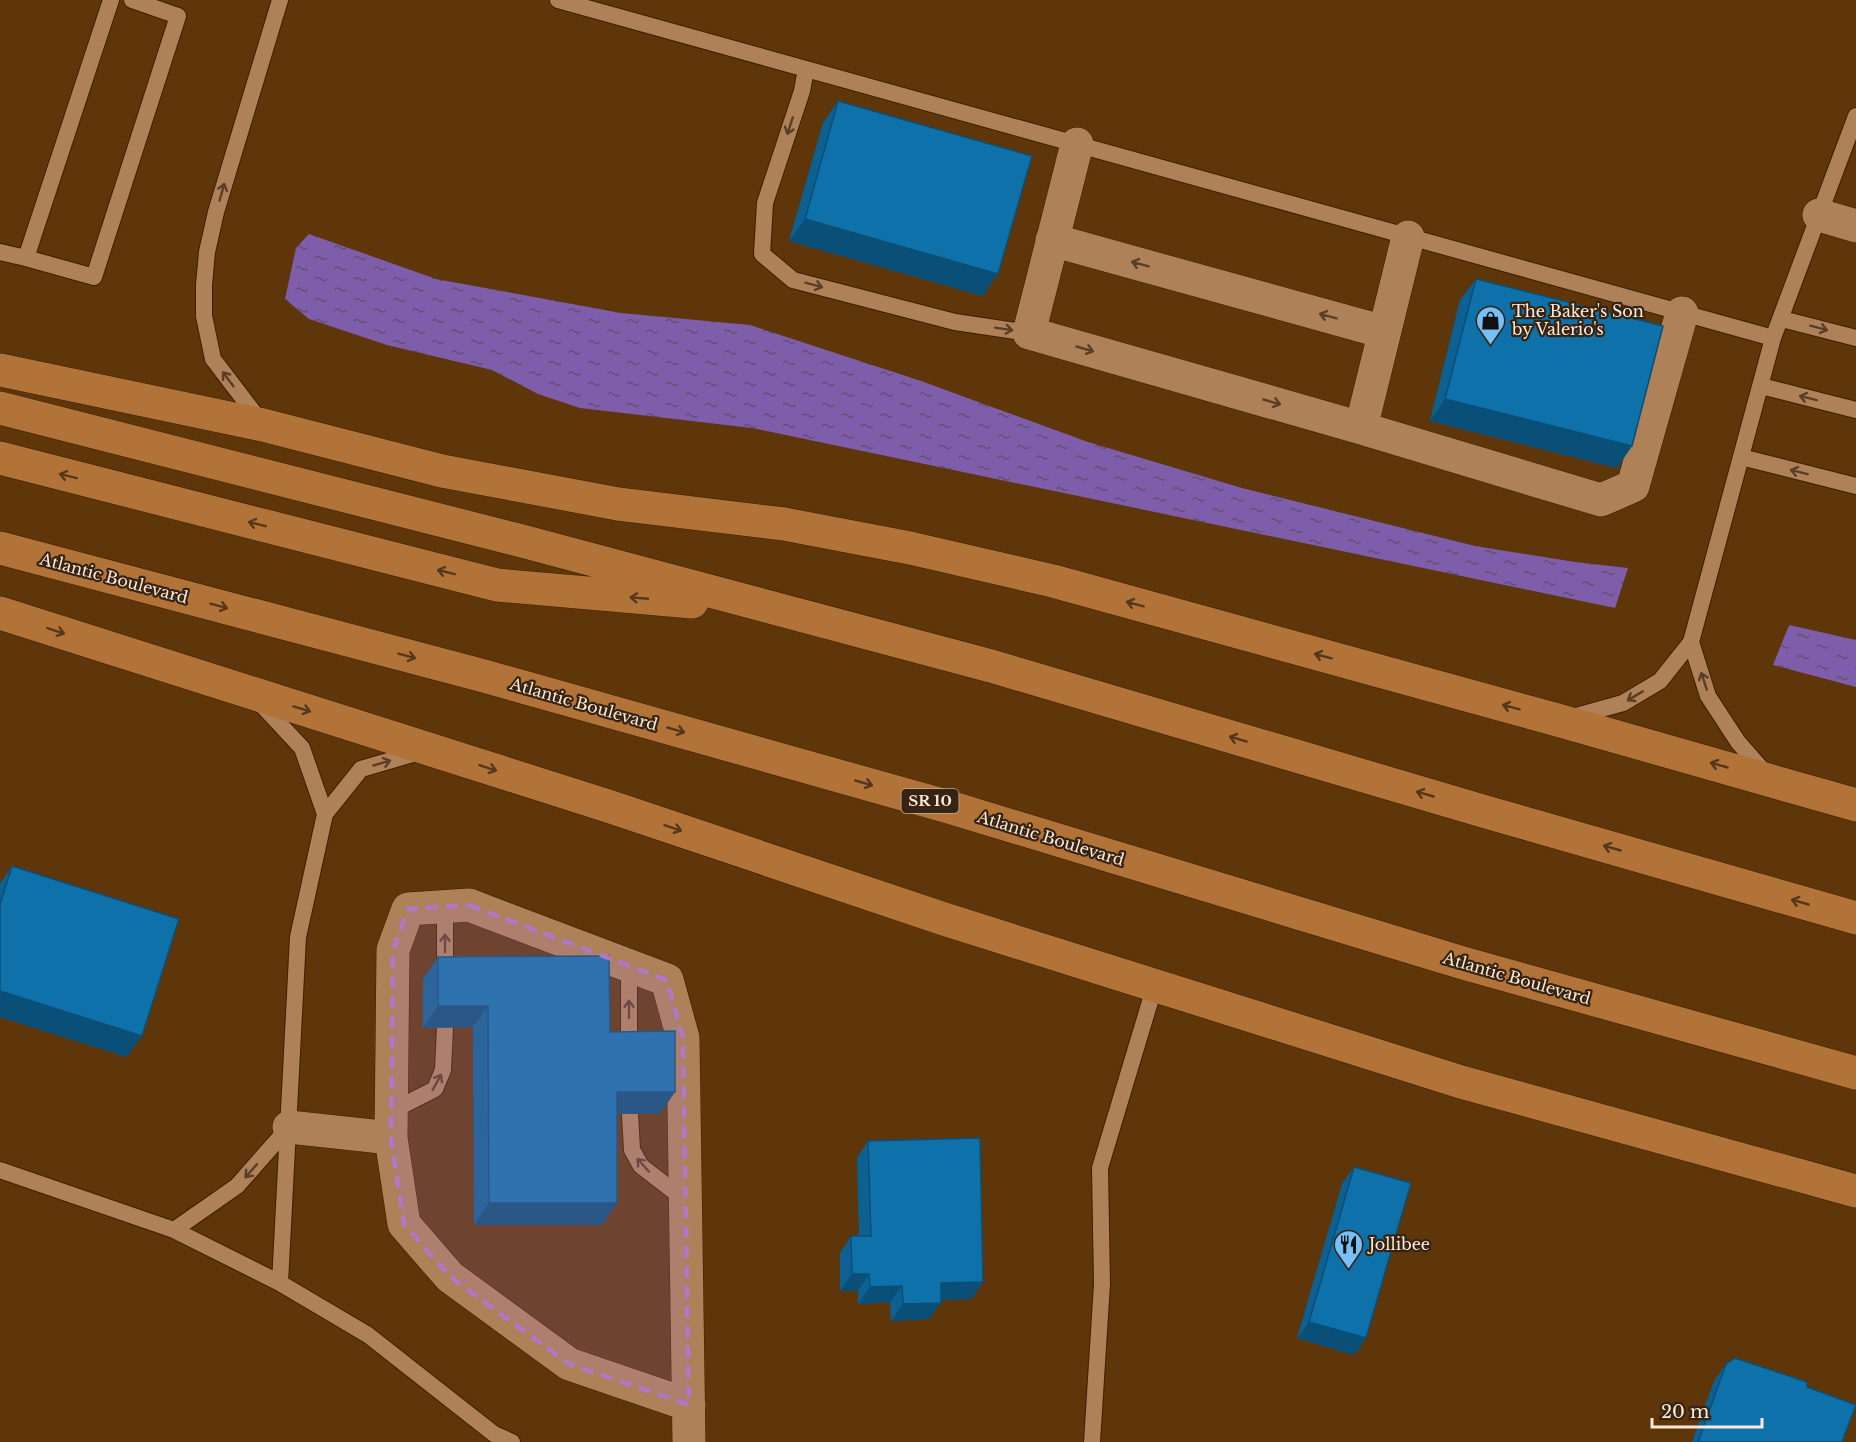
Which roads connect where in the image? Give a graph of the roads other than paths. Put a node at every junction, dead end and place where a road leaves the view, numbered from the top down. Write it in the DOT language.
graph roads {
  1 [pos="111,0"];
  2 [pos="132,0"];
  3 [pos="280,0"];
  4 [pos="558,0"];
  5 [pos="806,69"];
  6 [pos="1856,116"];
  7 [pos="1077,144"];
  8 [pos="1819,215"];
  9 [pos="1856,226"];
  10 [pos="1408,237"];
  11 [pos="1052,240"];
  12 [pos="0,252"];
  13 [pos="26,258"];
  14 [pos="1682,313"];
  15 [pos="1782,319"];
  16 [pos="1384,332"];
  17 [pos="1029,333"];
  18 [pos="1773,338"];
  19 [pos="1856,338"];
  20 [pos="0,370"];
  21 [pos="1761,386"];
  22 [pos="0,408"];
  23 [pos="1856,410"];
  24 [pos="263,425"];
  25 [pos="1361,428"];
  26 [pos="1741,457"];
  27 [pos="0,458"];
  28 [pos="1856,486"];
  29 [pos="0,548"];
  30 [pos="781,610"];
  31 [pos="0,614"];
  32 [pos="1692,642"];
  33 [pos="250,693"];
  34 [pos="1561,721"];
  35 [pos="430,749"];
  36 [pos="1771,780"];
  37 [pos="1856,805"];
  38 [pos="324,814"];
  39 [pos="445,906"];
  40 [pos="1856,918"];
  41 [pos="628,964"];
  42 [pos="445,979"];
  43 [pos="1155,986"];
  44 [pos="445,1028"];
  45 [pos="628,1054"];
  46 [pos="1856,1072"];
  47 [pos="630,1114"];
  48 [pos="391,1124"];
  49 [pos="289,1127"];
  50 [pos="0,1170"];
  51 [pos="1856,1191"];
  52 [pos="686,1200"];
  53 [pos="174,1230"];
  54 [pos="280,1283"];
  55 [pos="689,1405"];
  56 [pos="512,1442"];
  57 [pos="689,1442"];
  58 [pos="1092,1442"];
  1 -- 13 [label="lane"];
  2 -- 13 [label="lane"];
  24 -- 3 [label="lane, one-way"];
  4 -- 5 [label="lane"];
  5 -- 7 [label="lane"];
  5 -- 17 [label="lane, one-way"];
  6 -- 8 [label="lane"];
  7 -- 10 [label="lane"];
  7 -- 11 [label="street"];
  8 -- 9 [label="street"];
  8 -- 15 [label="lane"];
  10 -- 14 [label="lane"];
  10 -- 16 [label="street"];
  16 -- 11 [label="street, one-way"];
  11 -- 17 [label="street"];
  12 -- 13 [label="lane"];
  14 -- 18 [label="lane"];
  14 -- 25 [label="street"];
  15 -- 18 [label="lane"];
  15 -- 19 [label="lane, one-way"];
  16 -- 25 [label="street"];
  17 -- 25 [label="street, one-way"];
  18 -- 21 [label="lane"];
  20 -- 24 [label="highway"];
  23 -- 21 [label="lane, one-way"];
  21 -- 26 [label="lane"];
  22 -- 30 [label="highway"];
  34 -- 24 [label="highway, one-way"];
  28 -- 26 [label="lane, one-way"];
  26 -- 32 [label="lane"];
  30 -- 27 [label="highway, one-way"];
  29 -- 46 [label="highway, Atlantic Boulevard / SR 10, one-way"];
  40 -- 30 [label="highway, one-way"];
  31 -- 33 [label="highway, one-way"];
  32 -- 34 [label="lane, one-way"];
  36 -- 32 [label="lane, one-way"];
  33 -- 35 [label="highway, one-way"];
  33 -- 38 [label="lane"];
  36 -- 34 [label="highway, one-way"];
  38 -- 35 [label="lane, one-way"];
  35 -- 43 [label="highway, one-way"];
  36 -- 37 [label="highway"];
  38 -- 49 [label="lane"];
  39 -- 41 [label="street"];
  42 -- 39 [label="lane, one-way"];
  39 -- 48 [label="street"];
  45 -- 41 [label="lane, one-way"];
  41 -- 52 [label="street"];
  43 -- 51 [label="highway"];
  43 -- 58 [label="lane"];
  48 -- 44 [label="lane, one-way"];
  52 -- 47 [label="lane, one-way"];
  48 -- 49 [label="street"];
  48 -- 55 [label="street"];
  49 -- 53 [label="lane, one-way"];
  49 -- 54 [label="lane"];
  50 -- 53 [label="lane"];
  52 -- 55 [label="street"];
  53 -- 54 [label="lane"];
  54 -- 56 [label="lane"];
  55 -- 57 [label="street"];
}
